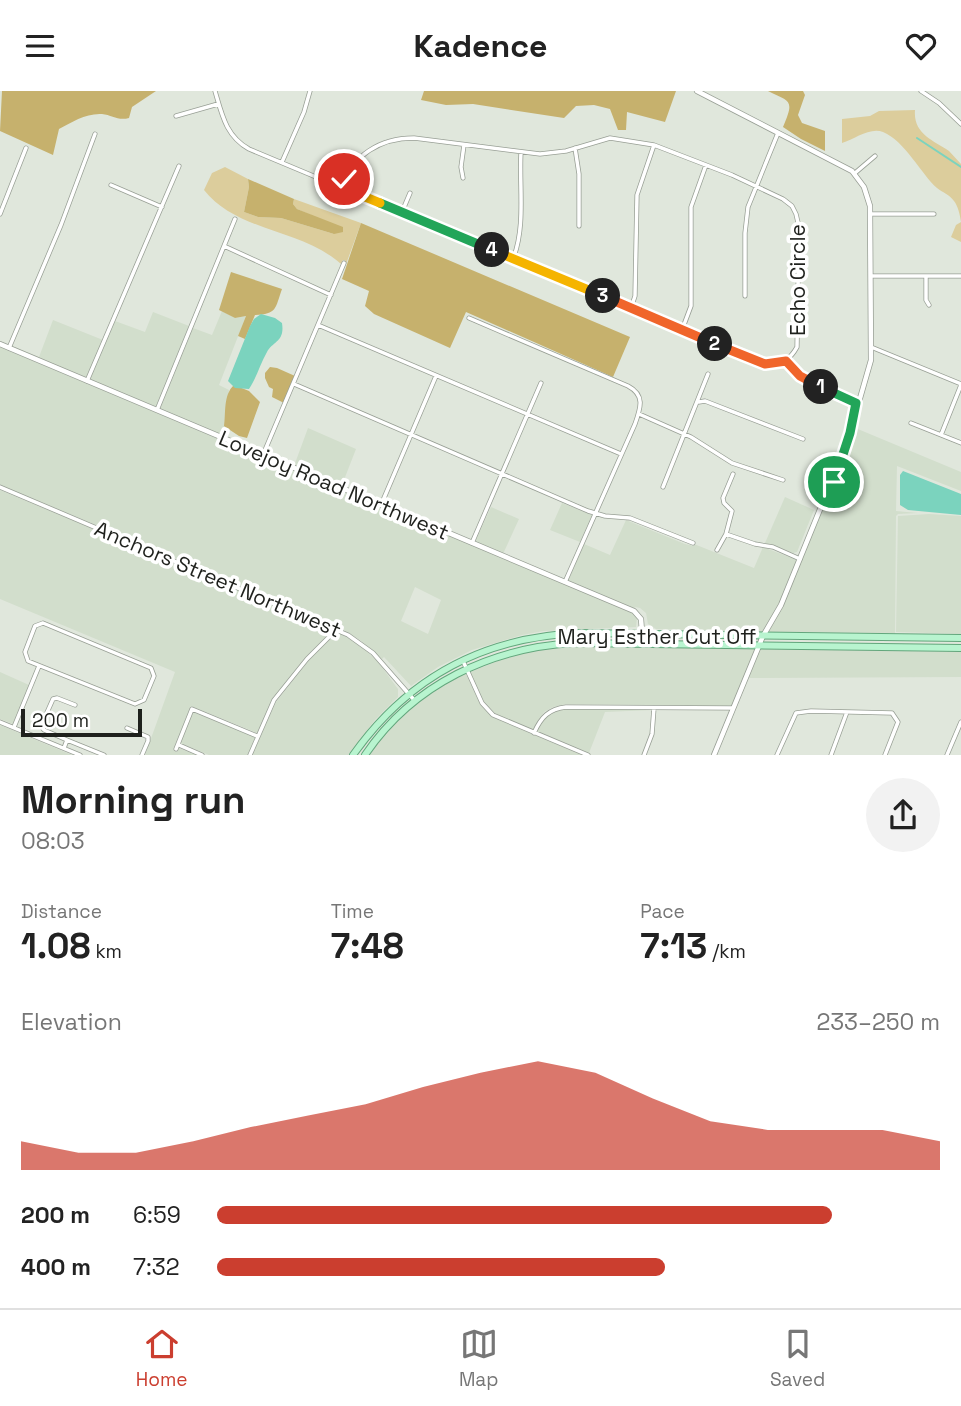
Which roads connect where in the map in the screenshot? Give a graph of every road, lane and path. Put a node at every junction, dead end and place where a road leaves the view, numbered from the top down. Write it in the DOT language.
graph roads {
  1 [pos="215,91"];
  2 [pos="310,91"];
  3 [pos="697,91"];
  4 [pos="921,91"];
  5 [pos="218,104"];
  6 [pos="176,116"];
  7 [pos="960,123"];
  8 [pos="778,132"];
  9 [pos="95,134"];
  10 [pos="464,145"];
  11 [pos="654,145"];
  12 [pos="26,148"];
  13 [pos="575,148"];
  14 [pos="521,152"];
  15 [pos="874,156"];
  16 [pos="282,162"];
  17 [pos="706,164"];
  18 [pos="179,166"];
  19 [pos="855,173"];
  20 [pos="463,178"];
  21 [pos="111,185"];
  22 [pos="756,186"];
  23 [pos="341,187"];
  24 [pos="410,193"];
  25 [pos="162,207"];
  26 [pos="402,212"];
  27 [pos="0,214"];
  28 [pos="871,214"];
  29 [pos="934,214"];
  30 [pos="235,219"];
  31 [pos="579,226"];
  32 [pos="225,246"];
  33 [pos="513,259"];
  34 [pos="344,263"];
  35 [pos="961,275"];
  36 [pos="871,276"];
  37 [pos="926,276"];
  38 [pos="331,295"];
  39 [pos="745,296"];
  40 [pos="929,305"];
  41 [pos="631,308"];
  42 [pos="469,319"];
  43 [pos="318,325"];
  44 [pos="682,330"];
  45 [pos="0,344"];
  46 [pos="871,347"];
  47 [pos="9,348"];
  48 [pos="786,361"];
  49 [pos="708,374"];
  50 [pos="436,376"];
  51 [pos="87,381"];
  52 [pos="541,383"];
  53 [pos="294,384"];
  54 [pos="961,385"];
  55 [pos="698,403"];
  56 [pos="856,403"];
  57 [pos="157,410"];
  58 [pos="528,415"];
  59 [pos="639,415"];
  60 [pos="911,423"];
  61 [pos="684,433"];
  62 [pos="411,434"];
  63 [pos="941,435"];
  64 [pos="803,439"];
  65 [pos="961,443"];
  66 [pos="621,454"];
  67 [pos="264,455"];
  68 [pos="503,474"];
  69 [pos="733,474"];
  70 [pos="783,480"];
  71 [pos="0,487"];
  72 [pos="663,487"];
  73 [pos="381,505"];
  74 [pos="595,514"];
  75 [pos="726,534"];
  76 [pos="472,543"];
  77 [pos="692,543"];
  78 [pos="717,550"];
  79 [pos="800,559"];
  80 [pos="565,582"];
  81 [pos="337,629"];
  82 [pos="643,634"];
  83 [pos="763,636"];
  84 [pos="533,637"];
  85 [pos="878,637"];
  86 [pos="961,638"];
  87 [pos="643,644"];
  88 [pos="759,645"];
  89 [pos="535,647"];
  90 [pos="877,647"];
  91 [pos="961,648"];
  92 [pos="462,660"];
  93 [pos="39,666"];
  94 [pos="466,669"];
  95 [pos="409,694"];
  96 [pos="415,701"];
  97 [pos="75,705"];
  98 [pos="654,708"];
  99 [pos="733,708"];
  100 [pos="847,712"];
  101 [pos="0,722"];
  102 [pos="961,722"];
  103 [pos="14,727"];
  104 [pos="127,728"];
  105 [pos="534,733"];
  106 [pos="258,736"];
  107 [pos="67,740"];
  108 [pos="64,748"];
  109 [pos="80,755"];
  110 [pos="104,755"];
  111 [pos="142,755"];
  112 [pos="202,755"];
  113 [pos="250,755"];
  114 [pos="353,755"];
  115 [pos="365,755"];
  116 [pos="588,755"];
  117 [pos="644,755"];
  118 [pos="714,755"];
  119 [pos="777,755"];
  120 [pos="831,755"];
  121 [pos="885,755"];
  122 [pos="947,755"];
  1 -- 5 [label="street, Echo Circle"];
  2 -- 16 [label="street"];
  3 -- 8 [label="street"];
  4 -- 7 [label="street"];
  5 -- 6 [label="street"];
  5 -- 16 [label="street, Echo Circle"];
  8 -- 19 [label="street"];
  8 -- 22 [label="street"];
  9 -- 47 [label="street"];
  10 -- 14 [label="street, Echo Circle"];
  10 -- 20 [label="street"];
  10 -- 23 [label="street, Echo Circle"];
  11 -- 13 [label="street, Echo Circle"];
  11 -- 17 [label="street, Echo Circle"];
  11 -- 41 [label="street"];
  12 -- 27 [label="street"];
  13 -- 14 [label="street, Echo Circle"];
  13 -- 31 [label="street"];
  14 -- 33 [label="street"];
  15 -- 19 [label="street"];
  16 -- 23 [label="street, Echo Circle"];
  17 -- 22 [label="street, Echo Circle"];
  17 -- 44 [label="street"];
  18 -- 25 [label="street"];
  19 -- 28 [label="street"];
  21 -- 25 [label="street"];
  22 -- 39 [label="street"];
  22 -- 48 [label="street, Echo Circle"];
  23 -- 26 [label="street, Echo Circle"];
  24 -- 26 [label="street"];
  25 -- 51 [label="street"];
  26 -- 33 [label="street, Echo Circle"];
  28 -- 29 [label="street"];
  28 -- 36 [label="street"];
  30 -- 32 [label="street"];
  32 -- 38 [label="street"];
  32 -- 57 [label="street"];
  33 -- 41 [label="street, Echo Circle"];
  34 -- 38 [label="street"];
  35 -- 37 [label="street"];
  36 -- 37 [label="street"];
  36 -- 46 [label="street"];
  37 -- 40 [label="street"];
  38 -- 43 [label="street"];
  41 -- 44 [label="street, Echo Circle"];
  42 -- 59 [label="street"];
  43 -- 50 [label="street"];
  43 -- 53 [label="street"];
  44 -- 48 [label="street, Echo Circle"];
  45 -- 47 [label="street, Lovejoy Road Northwest"];
  46 -- 54 [label="street"];
  46 -- 56 [label="street"];
  47 -- 51 [label="street, Lovejoy Road Northwest"];
  48 -- 56 [label="street"];
  49 -- 55 [label="street"];
  50 -- 58 [label="street"];
  50 -- 62 [label="street"];
  51 -- 57 [label="street, Lovejoy Road Northwest"];
  52 -- 58 [label="street"];
  53 -- 62 [label="street"];
  53 -- 67 [label="street"];
  54 -- 63 [label="street"];
  55 -- 61 [label="street"];
  55 -- 64 [label="street"];
  56 -- 79 [label="street"];
  57 -- 67 [label="street, Lovejoy Road Northwest"];
  58 -- 66 [label="street"];
  58 -- 68 [label="street"];
  59 -- 61 [label="street"];
  59 -- 66 [label="street"];
  60 -- 63 [label="street"];
  61 -- 70 [label="street"];
  61 -- 72 [label="street"];
  62 -- 68 [label="street"];
  62 -- 73 [label="street"];
  63 -- 65 [label="street"];
  66 -- 74 [label="street"];
  67 -- 73 [label="street, Lovejoy Road Northwest"];
  68 -- 74 [label="street"];
  68 -- 76 [label="street"];
  69 -- 75 [label="street"];
  71 -- 81 [label="street, Anchors Street Northwest"];
  73 -- 76 [label="street, Lovejoy Road Northwest"];
  74 -- 77 [label="street"];
  74 -- 80 [label="street"];
  75 -- 78 [label="street"];
  75 -- 79 [label="street"];
  76 -- 80 [label="street, Lovejoy Road Northwest"];
  79 -- 83 [label="street"];
  80 -- 82 [label="street, Lovejoy Road Northwest"];
  81 -- 95 [label="street, Anchors Street Northwest"];
  81 -- 106 [label="street"];
  82 -- 83 [label="main road, Mary Esther Cut Off"];
  82 -- 84 [label="main road, Mary Esther Cut Off"];
  82 -- 87 [label="street"];
  83 -- 85 [label="main road, Mary Esther Cut Off"];
  83 -- 88 [label="street"];
  84 -- 89 [label="main road"];
  84 -- 92 [label="main road, Mary Esther Cut Off"];
  85 -- 86 [label="main road, Mary Esther Cut Off"];
  85 -- 90 [label="main road"];
  87 -- 88 [label="main road, Mary Esther Cut Off"];
  87 -- 89 [label="main road, Mary Esther Cut Off"];
  88 -- 90 [label="main road, Mary Esther Cut Off"];
  88 -- 99 [label="street"];
  89 -- 94 [label="main road, Mary Esther Cut Off"];
  90 -- 91 [label="main road, Mary Esther Cut Off"];
  92 -- 94 [label="street"];
  92 -- 95 [label="main road, Mary Esther Cut Off"];
  93 -- 93 [label="street"];
  93 -- 103 [label="street"];
  94 -- 96 [label="main road, Mary Esther Cut Off"];
  94 -- 105 [label="street"];
  95 -- 96 [label="street, Anchors Street Northwest"];
  95 -- 114 [label="main road, Mary Esther Cut Off"];
  96 -- 115 [label="main road, Mary Esther Cut Off"];
  97 -- 107 [label="street"];
  98 -- 99 [label="street"];
  98 -- 105 [label="street"];
  98 -- 117 [label="street"];
  99 -- 118 [label="street"];
  100 -- 119 [label="street"];
  100 -- 120 [label="street"];
  100 -- 121 [label="street"];
  101 -- 103 [label="street"];
  102 -- 122 [label="street"];
  103 -- 108 [label="street"];
  104 -- 111 [label="street"];
  105 -- 116 [label="street"];
  106 -- 112 [label="street"];
  106 -- 113 [label="street"];
  107 -- 108 [label="street"];
  107 -- 110 [label="street"];
  108 -- 109 [label="street"];
}
